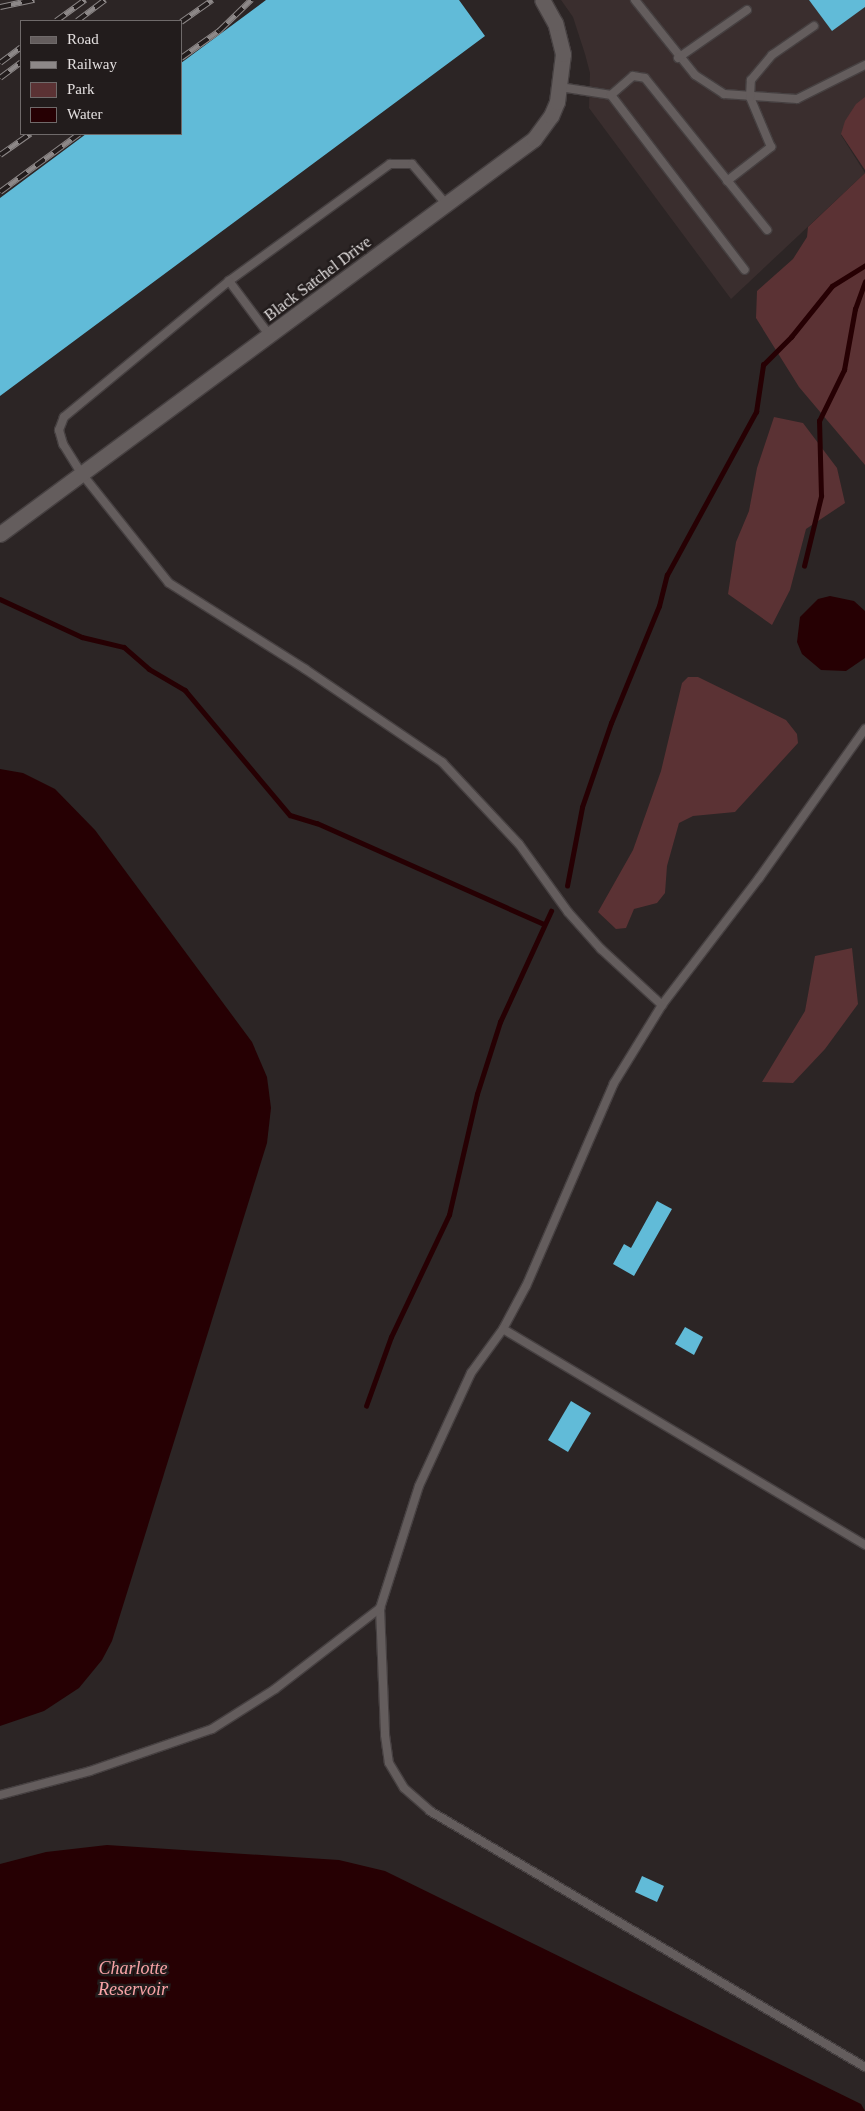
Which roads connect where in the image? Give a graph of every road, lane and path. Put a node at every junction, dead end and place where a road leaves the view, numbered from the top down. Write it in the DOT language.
graph roads {
  1 [pos="542,0"];
  2 [pos="635,0"];
  3 [pos="747,10"];
  4 [pos="814,26"];
  5 [pos="678,58"];
  6 [pos="865,65"];
  7 [pos="560,86"];
  8 [pos="611,95"];
  9 [pos="750,97"];
  10 [pos="728,181"];
  11 [pos="447,205"];
  12 [pos="767,230"];
  13 [pos="745,270"];
  14 [pos="229,281"];
  15 [pos="270,336"];
  16 [pos="82,474"];
  17 [pos="0,534"];
  18 [pos="865,728"];
  19 [pos="662,1005"];
  20 [pos="503,1329"];
  21 [pos="865,1545"];
  22 [pos="380,1608"];
  23 [pos="0,1796"];
  24 [pos="865,2067"];
  1 -- 7 [label="street, Black Satchel Drive"];
  2 -- 5 [label="lane"];
  3 -- 5 [label="lane"];
  4 -- 9 [label="lane"];
  5 -- 9 [label="lane"];
  6 -- 9 [label="lane"];
  7 -- 8 [label="lane"];
  7 -- 11 [label="street, Black Satchel Drive"];
  8 -- 10 [label="lane"];
  8 -- 13 [label="lane"];
  9 -- 10 [label="lane"];
  10 -- 12 [label="lane"];
  11 -- 14 [label="lane"];
  11 -- 15 [label="street, Black Satchel Drive"];
  14 -- 15 [label="lane"];
  14 -- 16 [label="lane"];
  15 -- 16 [label="street, Black Satchel Drive"];
  16 -- 17 [label="street, Black Satchel Drive"];
  16 -- 19 [label="lane"];
  18 -- 19 [label="lane"];
  19 -- 20 [label="lane"];
  20 -- 21 [label="lane"];
  20 -- 22 [label="lane"];
  22 -- 23 [label="lane"];
  22 -- 24 [label="lane"];
}
